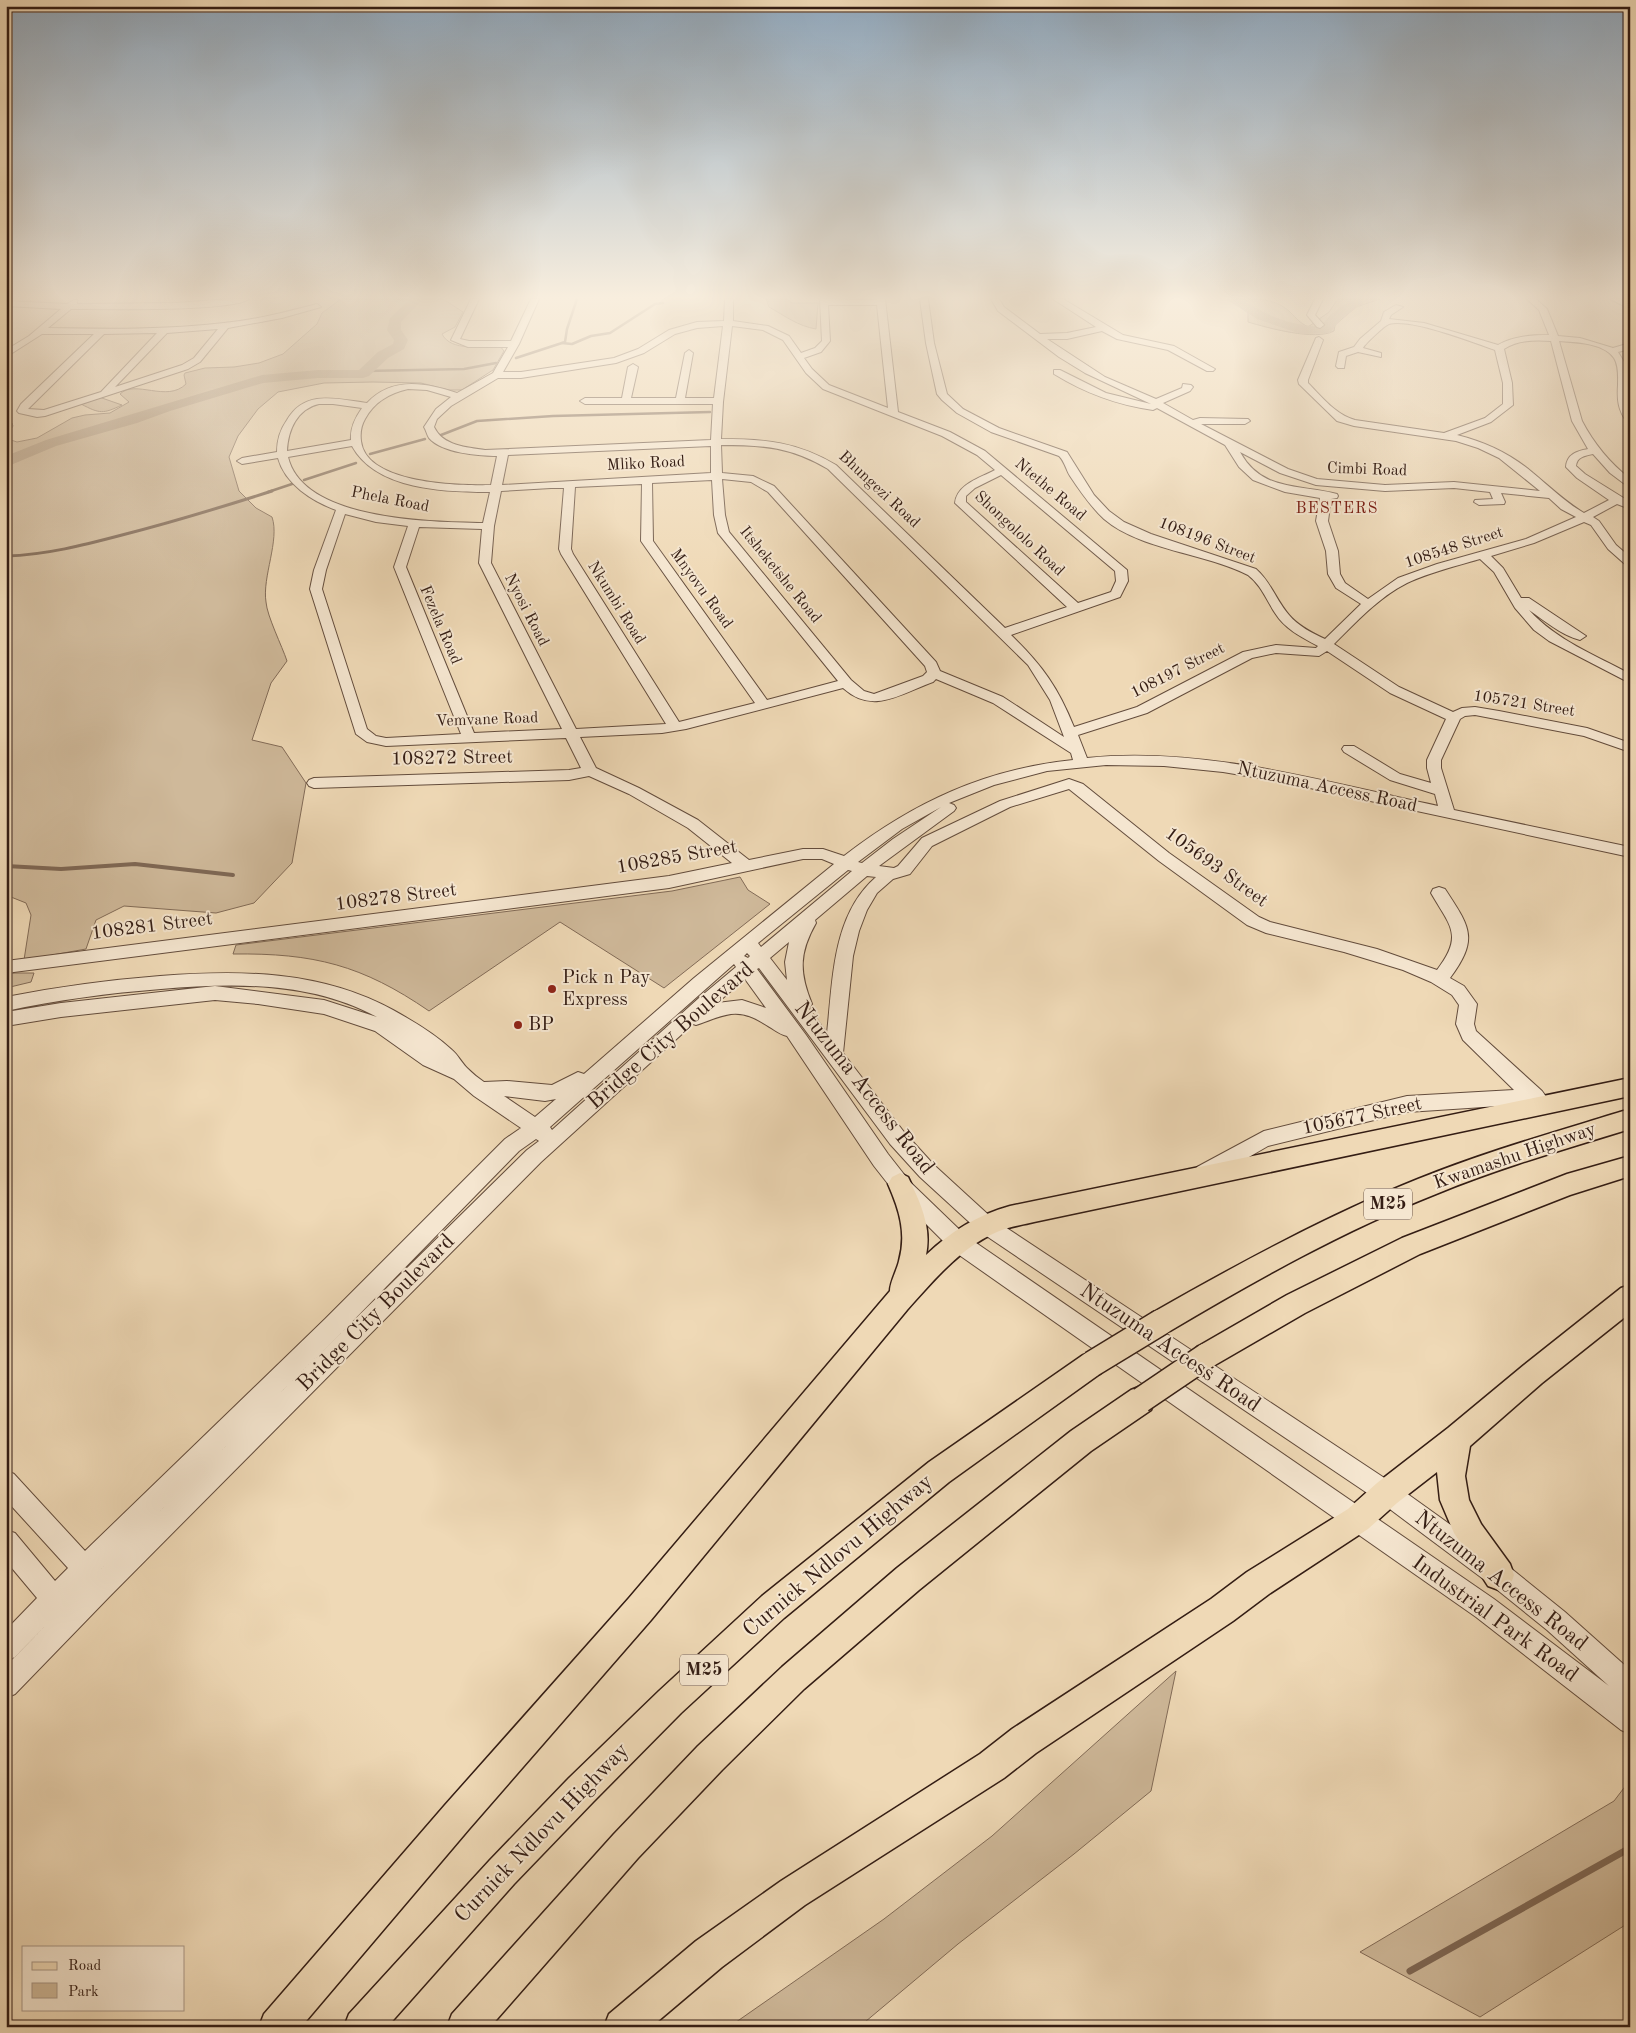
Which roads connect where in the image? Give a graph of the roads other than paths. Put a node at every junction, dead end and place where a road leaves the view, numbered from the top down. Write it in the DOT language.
graph roads {
  1 [pos="38,394"];
  2 [pos="101,394"];
  3 [pos="387,394"];
  4 [pos="448,394"];
  5 [pos="464,394"];
  6 [pos="627,394"];
  7 [pos="681,394"];
  8 [pos="718,394"];
  9 [pos="844,394"];
  10 [pos="891,394"];
  11 [pos="942,394"];
  12 [pos="1101,394"];
  13 [pos="1137,394"];
  14 [pos="1175,394"];
  15 [pos="1315,394"];
  16 [pos="1509,394"];
  17 [pos="1570,394"];
  18 [pos="1622,394"];
  19 [pos="459,397"];
  20 [pos="626,400"];
  21 [pos="585,401"];
  22 [pos="680,401"];
  23 [pos="717,401"];
  24 [pos="1156,402"];
  25 [pos="369,406"];
  26 [pos="1166,408"];
  27 [pos="893,413"];
  28 [pos="1630,420"];
  29 [pos="1245,422"];
  30 [pos="1350,422"];
  31 [pos="1193,423"];
  32 [pos="1336,428"];
  33 [pos="1446,436"];
  34 [pos="715,442"];
  35 [pos="1229,442"];
  36 [pos="354,443"];
  37 [pos="1594,451"];
  38 [pos="503,453"];
  39 [pos="281,454"];
  40 [pos="242,461"];
  41 [pos="1003,470"];
  42 [pos="716,477"];
  43 [pos="647,480"];
  44 [pos="570,485"];
  45 [pos="1630,485"];
  46 [pos="495,488"];
  47 [pos="1385,488"];
  48 [pos="1494,489"];
  49 [pos="1550,495"];
  50 [pos="1326,496"];
  51 [pos="1342,497"];
  52 [pos="1354,497"];
  53 [pos="1617,500"];
  54 [pos="1479,502"];
  55 [pos="1630,506"];
  56 [pos="342,508"];
  57 [pos="1585,517"];
  58 [pos="414,524"];
  59 [pos="488,526"];
  60 [pos="1482,554"];
  61 [pos="1630,563"];
  62 [pos="1513,593"];
  63 [pos="1368,604"];
  64 [pos="1076,608"];
  65 [pos="1004,633"];
  66 [pos="1580,636"];
  67 [pos="1327,645"];
  68 [pos="1304,652"];
  69 [pos="934,673"];
  70 [pos="1630,679"];
  71 [pos="846,683"];
  72 [pos="764,705"];
  73 [pos="1454,717"];
  74 [pos="675,727"];
  75 [pos="572,734"];
  76 [pos="1070,734"];
  77 [pos="469,737"];
  78 [pos="1630,748"];
  79 [pos="1349,749"];
  80 [pos="1079,756"];
  81 [pos="590,771"];
  82 [pos="1021,774"];
  83 [pos="314,783"];
  84 [pos="1440,791"];
  85 [pos="1448,814"];
  86 [pos="1630,852"];
  87 [pos="844,864"];
  88 [pos="746,866"];
  89 [pos="864,870"];
  90 [pos="888,874"];
  91 [pos="1439,893"];
  92 [pos="824,904"];
  93 [pos="494,905"];
  94 [pos="303,930"];
  95 [pos="741,947"];
  96 [pos="761,956"];
  97 [pos="6,967"];
  98 [pos="746,969"];
  99 [pos="1440,980"];
  100 [pos="6,1004"];
  101 [pos="6,1019"];
  102 [pos="811,1023"];
  103 [pos="676,1028"];
  104 [pos="800,1040"];
  105 [pos="630,1044"];
  106 [pos="834,1053"];
  107 [pos="461,1074"];
  108 [pos="1630,1087"];
  109 [pos="482,1090"];
  110 [pos="1539,1100"];
  111 [pos="1630,1119"];
  112 [pos="536,1128"];
  113 [pos="552,1141"];
  114 [pos="1630,1166"];
  115 [pos="900,1184"];
  116 [pos="986,1225"];
  117 [pos="959,1242"];
  118 [pos="1630,1297"];
  119 [pos="898,1301"];
  120 [pos="1161,1322"];
  121 [pos="1458,1438"];
  122 [pos="6,1482"];
  123 [pos="1387,1493"];
  124 [pos="1358,1520"];
  125 [pos="6,1542"];
  126 [pos="85,1568"];
  127 [pos="1499,1575"];
  128 [pos="101,1587"];
  129 [pos="55,1598"];
  130 [pos="70,1618"];
  131 [pos="6,1648"];
  132 [pos="6,1685"];
  133 [pos="1630,1688"];
  134 [pos="1630,1721"];
  135 [pos="277,2027"];
  136 [pos="362,2027"];
  137 [pos="465,2027"];
  138 [pos="622,2027"];
  1 -- 2 [label="street"];
  3 -- 25 [label="street"];
  4 -- 19 [label="street"];
  5 -- 19 [label="street, Bhungezi Road"];
  6 -- 20 [label="street"];
  7 -- 22 [label="street"];
  8 -- 23 [label="street, Itsheketshe Road"];
  9 -- 27 [label="street, Ntethe Road"];
  10 -- 27 [label="street"];
  11 -- 67 [label="street, 108196 Street"];
  12 -- 26 [label="street"];
  13 -- 24 [label="street, Cimbi Road"];
  14 -- 24 [label="street"];
  15 -- 30 [label="street"];
  16 -- 33 [label="street"];
  17 -- 37 [label="street"];
  18 -- 28 [label="street"];
  19 -- 38 [label="street, Bhungezi Road"];
  20 -- 21 [label="street"];
  20 -- 22 [label="street"];
  22 -- 23 [label="street"];
  23 -- 34 [label="street, Itsheketshe Road"];
  24 -- 26 [label="street, Cimbi Road"];
  25 -- 36 [label="street"];
  25 -- 39 [label="street"];
  26 -- 31 [label="street, Cimbi Road"];
  27 -- 41 [label="street, Ntethe Road"];
  29 -- 31 [label="street"];
  30 -- 32 [label="street"];
  30 -- 33 [label="street"];
  31 -- 35 [label="street, Cimbi Road"];
  33 -- 49 [label="street"];
  34 -- 38 [label="street, Bhungezi Road"];
  34 -- 42 [label="street, Itsheketshe Road"];
  34 -- 65 [label="street, Bhungezi Road"];
  35 -- 47 [label="street, Cimbi Road"];
  35 -- 50 [label="street"];
  36 -- 39 [label="street"];
  36 -- 46 [label="street, Mliko Road"];
  37 -- 45 [label="street"];
  37 -- 53 [label="street"];
  38 -- 46 [label="street, Nyosi Road"];
  39 -- 40 [label="street"];
  39 -- 56 [label="street, Phela Road"];
  41 -- 64 [label="street, Shongololo Road"];
  41 -- 64 [label="street, Ntethe Road"];
  42 -- 43 [label="street, Mliko Road"];
  42 -- 69 [label="street, Mliko Road"];
  42 -- 71 [label="street, Itsheketshe Road"];
  43 -- 44 [label="street, Mliko Road"];
  43 -- 72 [label="street, Mnyovu Road"];
  44 -- 46 [label="street, Mliko Road"];
  44 -- 74 [label="street, Nkumbi Road"];
  46 -- 59 [label="street, Nyosi Road"];
  47 -- 48 [label="street, Cimbi Road"];
  47 -- 52 [label="street"];
  48 -- 49 [label="street, Cimbi Road"];
  48 -- 54 [label="street"];
  49 -- 57 [label="street"];
  50 -- 51 [label="street"];
  50 -- 63 [label="street"];
  53 -- 55 [label="street"];
  53 -- 57 [label="street, 108548 Street"];
  56 -- 58 [label="street, Phela Road"];
  56 -- 77 [label="street, Vemvane Road"];
  57 -- 60 [label="street, 108548 Street"];
  57 -- 61 [label="street"];
  58 -- 59 [label="street, Phela Road"];
  58 -- 77 [label="street, Fezela Road"];
  59 -- 75 [label="street, Nyosi Road"];
  60 -- 62 [label="street"];
  60 -- 63 [label="street, 108548 Street"];
  62 -- 66 [label="street"];
  62 -- 70 [label="street"];
  63 -- 67 [label="street, 108548 Street"];
  64 -- 65 [label="street, Ntethe Road"];
  65 -- 76 [label="street, Bhungezi Road"];
  67 -- 68 [label="street, 108548 Street"];
  67 -- 73 [label="street, 108196 Street"];
  68 -- 76 [label="street, 108197 Street"];
  69 -- 71 [label="street, Itsheketshe Road"];
  69 -- 80 [label="street"];
  71 -- 72 [label="street, Vemvane Road"];
  72 -- 74 [label="street, Vemvane Road"];
  73 -- 78 [label="street, 105721 Street"];
  73 -- 84 [label="street, 105721 Street"];
  74 -- 75 [label="street, Vemvane Road"];
  75 -- 77 [label="street, Vemvane Road"];
  75 -- 81 [label="street, Nyosi Road"];
  76 -- 80 [label="street, Bhungezi Road"];
  79 -- 84 [label="street"];
  80 -- 82 [label="street, Ntuzuma Access Road"];
  80 -- 85 [label="street, Ntuzuma Access Road"];
  81 -- 83 [label="street, 108272 Street"];
  81 -- 88 [label="street"];
  82 -- 87 [label="street, Ntuzuma Access Road"];
  82 -- 89 [label="street, Ntuzuma Access Road"];
  84 -- 85 [label="street, 105721 Street"];
  85 -- 86 [label="street, Ntuzuma Access Road"];
  87 -- 88 [label="street, 108285 Street"];
  87 -- 89 [label="street, 108285 Street"];
  87 -- 95 [label="street, Ntuzuma Access Road"];
  88 -- 93 [label="street, 108285 Street"];
  89 -- 90 [label="street"];
  89 -- 92 [label="street, Ntuzuma Access Road"];
  90 -- 99 [label="street, 105693 Street"];
  90 -- 106 [label="street"];
  91 -- 99 [label="street"];
  92 -- 96 [label="street, Ntuzuma Access Road"];
  92 -- 102 [label="street"];
  93 -- 94 [label="street, 108278 Street"];
  94 -- 97 [label="street, 108281 Street"];
  95 -- 96 [label="street, Ntuzuma Access Road"];
  95 -- 98 [label="street, Ntuzuma Access Road"];
  95 -- 105 [label="street, Bridge City Boulevard"];
  96 -- 98 [label="street, Bridge City Boulevard"];
  96 -- 102 [label="street, Ntuzuma Access Road"];
  98 -- 103 [label="street, Bridge City Boulevard"];
  98 -- 104 [label="street, Ntuzuma Access Road"];
  99 -- 110 [label="street, 105693 Street"];
  100 -- 107 [label="street"];
  101 -- 107 [label="street"];
  102 -- 106 [label="street, Ntuzuma Access Road"];
  103 -- 104 [label="street"];
  103 -- 113 [label="street, Bridge City Boulevard"];
  104 -- 115 [label="street, Ntuzuma Access Road"];
  105 -- 109 [label="street"];
  105 -- 112 [label="street, Bridge City Boulevard"];
  106 -- 116 [label="street, Ntuzuma Access Road"];
  107 -- 109 [label="street"];
  108 -- 110 [label="main road"];
  109 -- 112 [label="street"];
  110 -- 116 [label="main road"];
  111 -- 120 [label="main road, Kwamashu Highway / M25"];
  112 -- 113 [label="street"];
  112 -- 126 [label="street, Bridge City Boulevard"];
  113 -- 128 [label="street, Bridge City Boulevard"];
  114 -- 137 [label="main road, M25, bridge"];
  115 -- 117 [label="street, Ntuzuma Access Road"];
  115 -- 119 [label="main road"];
  116 -- 117 [label="main road"];
  116 -- 123 [label="street, Ntuzuma Access Road"];
  117 -- 119 [label="main road"];
  117 -- 124 [label="street, Ntuzuma Access Road"];
  118 -- 121 [label="main road"];
  119 -- 135 [label="main road"];
  120 -- 136 [label="main road, Curnick Ndlovu Highway / M25, bridge"];
  121 -- 123 [label="main road"];
  121 -- 127 [label="main road"];
  122 -- 126 [label="street"];
  123 -- 124 [label="main road"];
  123 -- 127 [label="street, Ntuzuma Access Road"];
  124 -- 134 [label="street, Industrial Park Road"];
  124 -- 138 [label="main road"];
  125 -- 129 [label="street"];
  126 -- 128 [label="street"];
  126 -- 129 [label="street, Bridge City Boulevard"];
  127 -- 133 [label="street, Ntuzuma Access Road"];
  128 -- 130 [label="street, Bridge City Boulevard"];
  129 -- 130 [label="street"];
  129 -- 131 [label="street, Bridge City Boulevard"];
  130 -- 132 [label="street, Bridge City Boulevard"];
}
